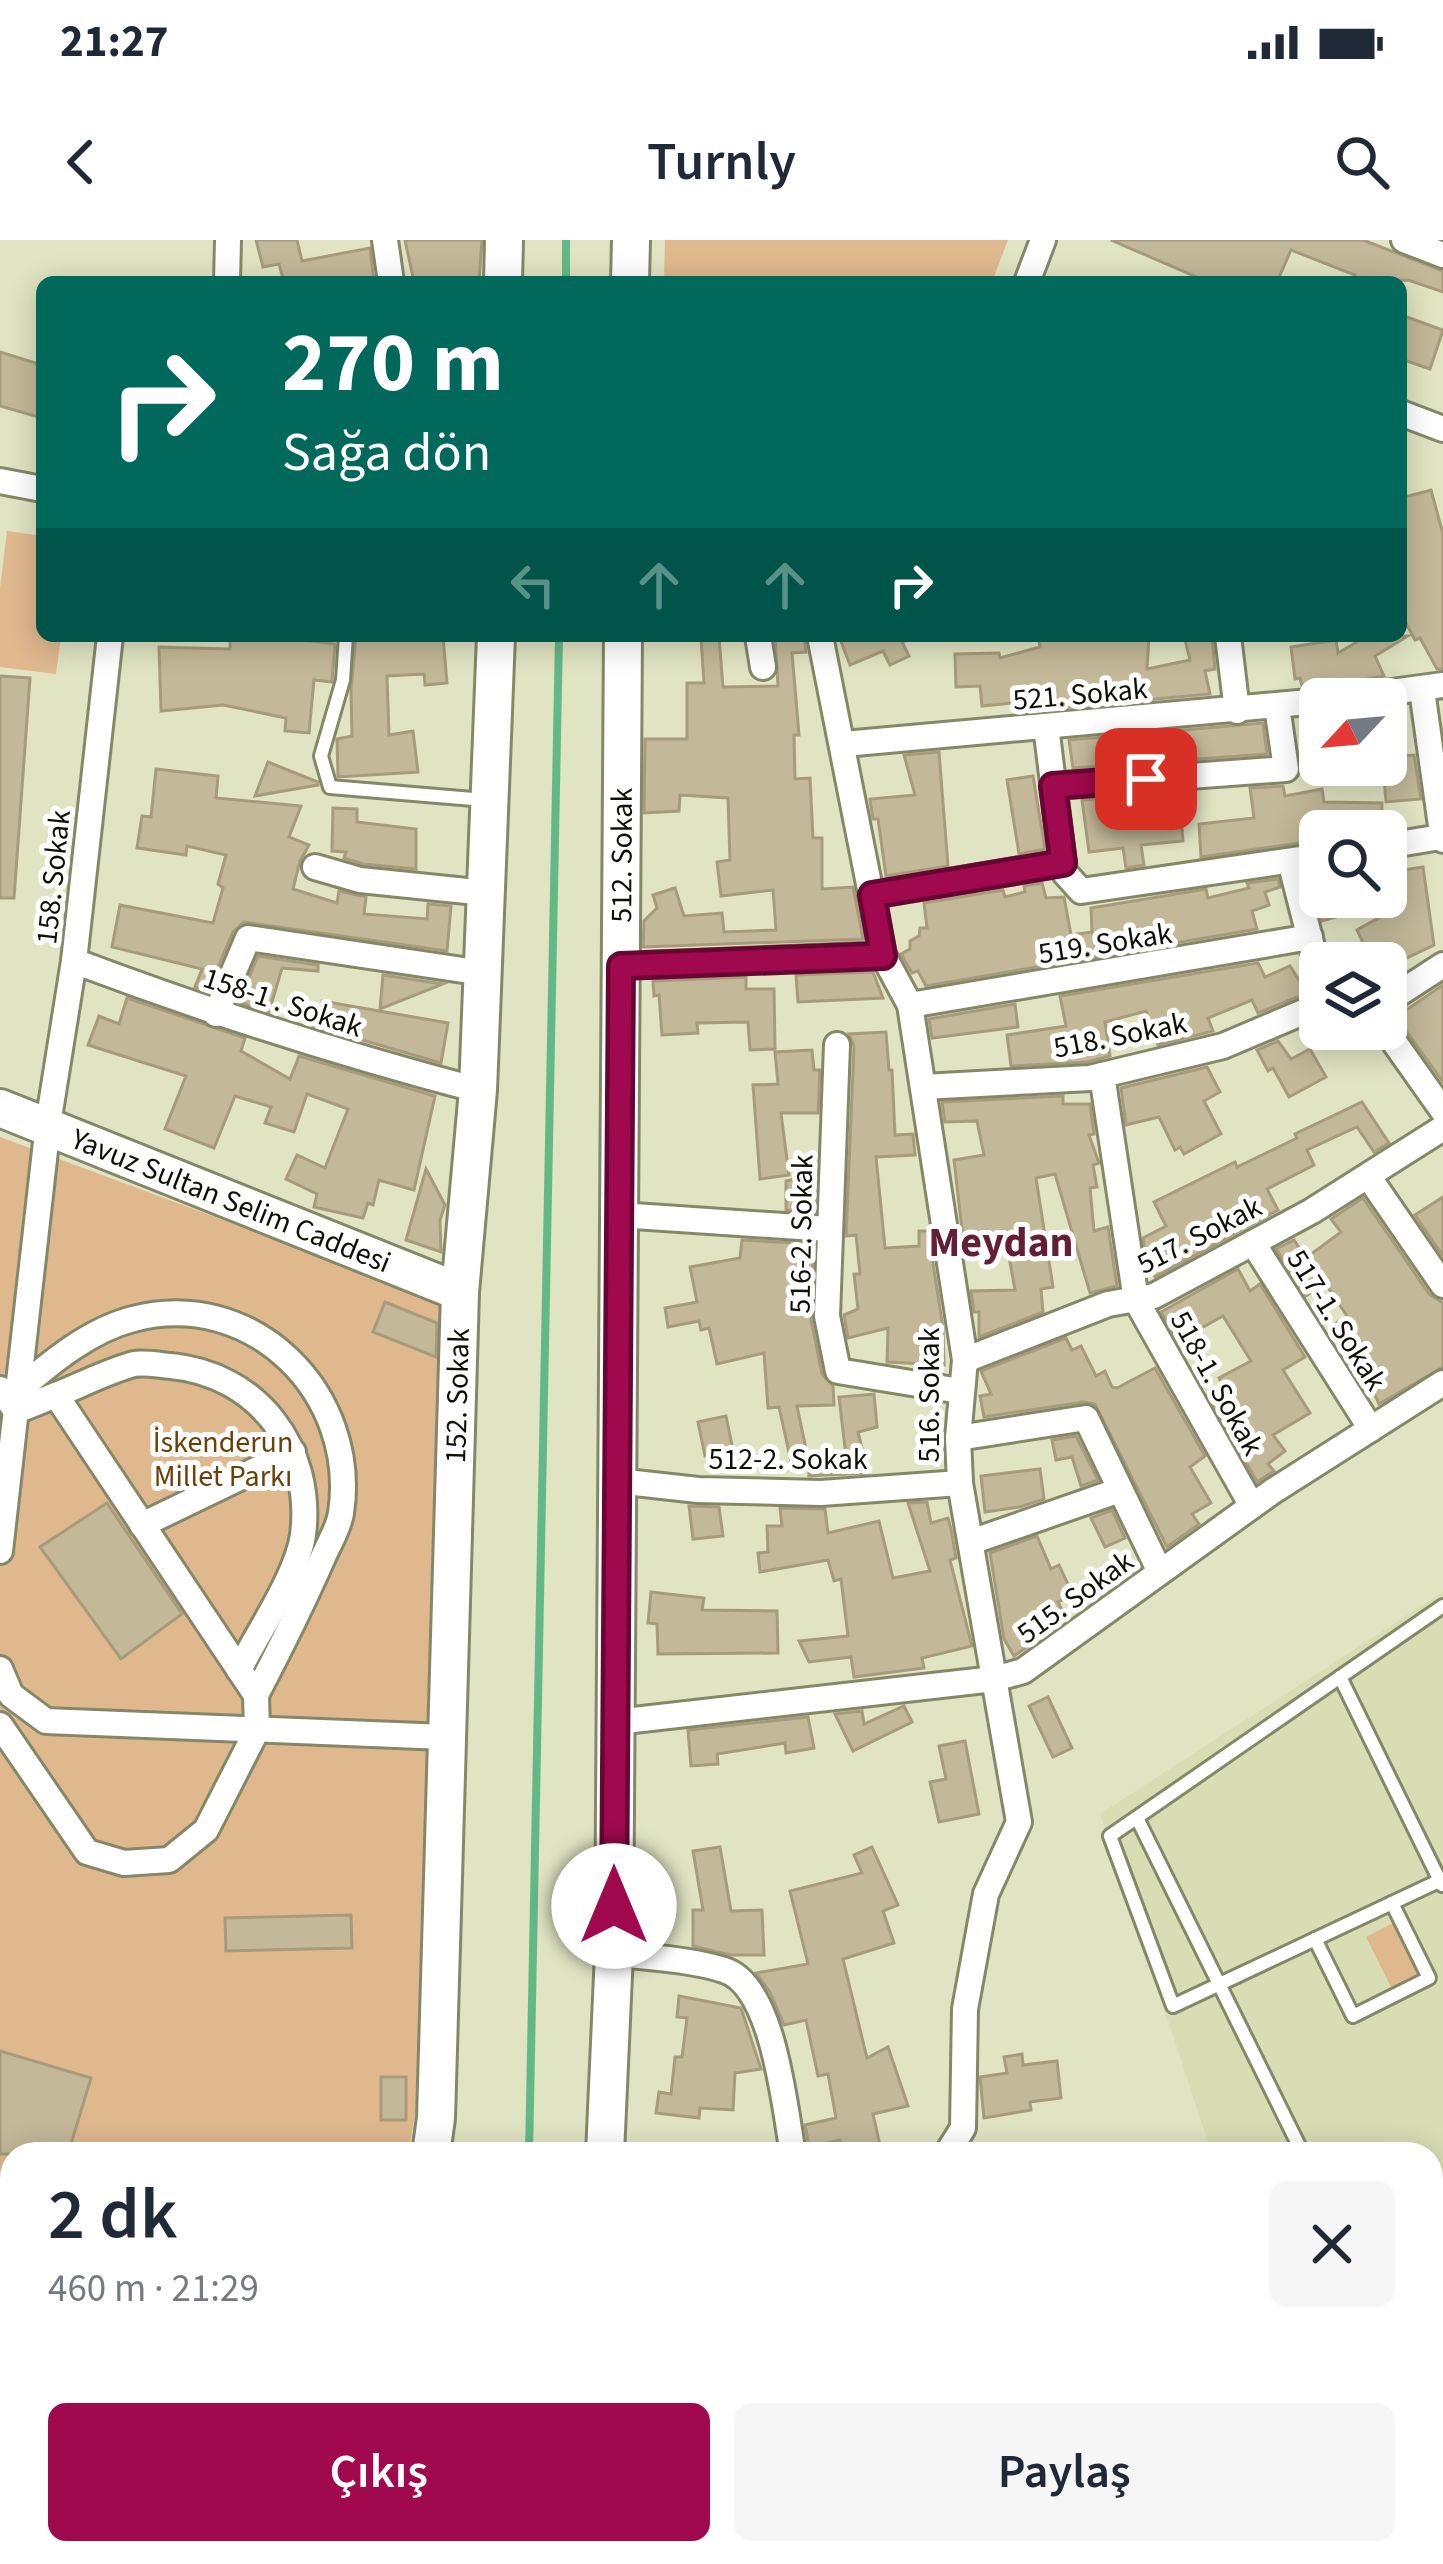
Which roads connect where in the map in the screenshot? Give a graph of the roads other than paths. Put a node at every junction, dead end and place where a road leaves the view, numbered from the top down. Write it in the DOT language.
graph roads {
  1 [pos="228,240"];
  2 [pos="385,240"];
  3 [pos="504,240"];
  4 [pos="631,240"];
  5 [pos="1043,240"];
  6 [pos="1404,240"];
  7 [pos="1443,255"];
  8 [pos="227,276"];
  9 [pos="390,276"];
  10 [pos="503,276"];
  11 [pos="630,276"];
  12 [pos="1035,276"];
  13 [pos="1407,415"];
  14 [pos="1443,429"];
  15 [pos="0,481"];
  16 [pos="36,489"];
  17 [pos="109,642"];
  18 [pos="346,642"];
  19 [pos="496,642"];
  20 [pos="623,642"];
  21 [pos="759,642"];
  22 [pos="821,642"];
  23 [pos="1229,642"];
  24 [pos="764,667"];
  25 [pos="1433,688"];
  26 [pos="1299,703"];
  27 [pos="1277,706"];
  28 [pos="1237,710"];
  29 [pos="1046,726"];
  30 [pos="844,744"];
  31 [pos="1053,786"];
  32 [pos="490,801"];
  33 [pos="1442,839"];
  34 [pos="1407,843"];
  35 [pos="1299,860"];
  36 [pos="1290,861"];
  37 [pos="1063,863"];
  38 [pos="315,867"];
  39 [pos="486,893"];
  40 [pos="872,895"];
  41 [pos="1310,937"];
  42 [pos="1311,942"];
  43 [pos="883,956"];
  44 [pos="74,961"];
  45 [pos="1443,965"];
  46 [pos="621,966"];
  47 [pos="483,973"];
  48 [pos="1407,988"];
  49 [pos="910,1005"];
  50 [pos="216,1014"];
  51 [pos="1299,1014"];
  52 [pos="836,1046"];
  53 [pos="1400,1050"];
  54 [pos="1102,1075"];
  55 [pos="923,1087"];
  56 [pos="478,1090"];
  57 [pos="0,1108"];
  58 [pos="1443,1111"];
  59 [pos="48,1124"];
  60 [pos="1443,1128"];
  61 [pos="1367,1176"];
  62 [pos="619,1215"];
  63 [pos="829,1229"];
  64 [pos="1253,1243"];
  65 [pos="1443,1285"];
  66 [pos="460,1292"];
  67 [pos="1136,1300"];
  68 [pos="965,1360"];
  69 [pos="1443,1383"];
  70 [pos="960,1391"];
  71 [pos="56,1395"];
  72 [pos="11,1397"];
  73 [pos="1371,1429"];
  74 [pos="958,1438"];
  75 [pos="293,1452"];
  76 [pos="617,1480"];
  77 [pos="960,1483"];
  78 [pos="1120,1490"];
  79 [pos="1252,1506"];
  80 [pos="142,1525"];
  81 [pos="971,1542"];
  82 [pos="0,1551"];
  83 [pos="1160,1573"];
  84 [pos="1443,1606"];
  85 [pos="0,1669"];
  86 [pos="239,1670"];
  87 [pos="1340,1678"];
  88 [pos="994,1679"];
  89 [pos="256,1695"];
  90 [pos="616,1721"];
  91 [pos="0,1725"];
  92 [pos="257,1730"];
  93 [pos="445,1737"];
  94 [pos="1137,1818"];
  95 [pos="1442,1882"];
  96 [pos="1393,1903"];
  97 [pos="1315,1939"];
  98 [pos="614,1953"];
  99 [pos="1220,1984"];
  100 [pos="433,2142"];
  101 [pos="605,2142"];
  102 [pos="791,2142"];
  103 [pos="951,2142"];
  104 [pos="1297,2142"];
  1 -- 8 [label="street"];
  2 -- 9 [label="street"];
  3 -- 10 [label="street"];
  4 -- 11 [label="street"];
  5 -- 12 [label="street"];
  6 -- 7 [label="street"];
  13 -- 14 [label="street"];
  15 -- 16 [label="street"];
  17 -- 44 [label="street, 158. Sokak"];
  18 -- 32 [label="lane"];
  19 -- 32 [label="street, 152. Sokak"];
  20 -- 46 [label="street, 512. Sokak"];
  21 -- 24 [label="street"];
  22 -- 30 [label="street, 516. Sokak"];
  23 -- 28 [label="street"];
  25 -- 33 [label="street"];
  26 -- 27 [label="street, 521. Sokak"];
  27 -- 28 [label="street, 521. Sokak"];
  27 -- 31 [label="street"];
  28 -- 29 [label="street, 521. Sokak"];
  29 -- 30 [label="street, 521. Sokak"];
  29 -- 31 [label="street"];
  30 -- 40 [label="street, 516. Sokak"];
  31 -- 37 [label="street"];
  32 -- 39 [label="street, 152. Sokak"];
  33 -- 34 [label="street"];
  35 -- 36 [label="street"];
  36 -- 37 [label="street"];
  36 -- 41 [label="street"];
  37 -- 40 [label="street"];
  38 -- 39 [label="street"];
  39 -- 47 [label="street, 152. Sokak"];
  40 -- 43 [label="street, 516. Sokak"];
  41 -- 42 [label="street"];
  41 -- 49 [label="street, 519. Sokak"];
  43 -- 46 [label="street"];
  43 -- 49 [label="street, 516. Sokak"];
  44 -- 50 [label="street, 158-1 . Sokak"];
  44 -- 59 [label="street, 158. Sokak"];
  45 -- 48 [label="street"];
  46 -- 62 [label="street, 512. Sokak"];
  47 -- 50 [label="street"];
  47 -- 56 [label="street, 152. Sokak"];
  49 -- 55 [label="street, 516. Sokak"];
  50 -- 56 [label="street, 158-1 . Sokak"];
  51 -- 54 [label="street, 518. Sokak"];
  52 -- 63 [label="street, 516-2. Sokak"];
  53 -- 58 [label="street"];
  54 -- 55 [label="street, 518. Sokak"];
  54 -- 67 [label="street, 518-1. Sokak"];
  55 -- 68 [label="street, 516. Sokak"];
  56 -- 66 [label="street, 152. Sokak"];
  57 -- 59 [label="street, Yavuz Sultan Selim Caddesi"];
  59 -- 66 [label="street, Yavuz Sultan Selim Caddesi"];
  59 -- 72 [label="street, 158. Sokak"];
  60 -- 61 [label="street, 517. Sokak"];
  61 -- 64 [label="street, 517. Sokak"];
  61 -- 65 [label="street"];
  62 -- 63 [label="street"];
  62 -- 76 [label="street, 512. Sokak"];
  63 -- 70 [label="street, 516-2. Sokak"];
  64 -- 67 [label="street, 517. Sokak"];
  64 -- 73 [label="street, 517-1. Sokak"];
  66 -- 93 [label="street, 152. Sokak"];
  67 -- 68 [label="street, 517. Sokak"];
  67 -- 79 [label="street, 518-1. Sokak"];
  68 -- 70 [label="street, 516. Sokak"];
  69 -- 73 [label="street, 515. Sokak"];
  70 -- 74 [label="street, 516. Sokak"];
  71 -- 72 [label="street"];
  71 -- 75 [label="street"];
  71 -- 80 [label="street"];
  72 -- 82 [label="street, 158. Sokak"];
  72 -- 89 [label="street"];
  73 -- 79 [label="street, 515. Sokak"];
  74 -- 77 [label="street, 516. Sokak"];
  74 -- 78 [label="street"];
  75 -- 80 [label="street"];
  75 -- 86 [label="street"];
  76 -- 77 [label="street, 512-2. Sokak"];
  76 -- 90 [label="street, 512. Sokak"];
  77 -- 81 [label="street, 516. Sokak"];
  78 -- 81 [label="street"];
  78 -- 83 [label="street"];
  79 -- 83 [label="street, 515. Sokak"];
  80 -- 86 [label="street"];
  81 -- 88 [label="street, 516. Sokak"];
  83 -- 88 [label="street, 515. Sokak"];
  84 -- 87 [label="lane"];
  85 -- 92 [label="street"];
  86 -- 89 [label="street"];
  87 -- 94 [label="lane"];
  87 -- 95 [label="lane"];
  88 -- 90 [label="street, 515. Sokak"];
  88 -- 103 [label="street, 516. Sokak"];
  89 -- 92 [label="street"];
  90 -- 98 [label="street, 512. Sokak"];
  91 -- 92 [label="street"];
  92 -- 93 [label="street"];
  93 -- 100 [label="street, 152. Sokak"];
  94 -- 99 [label="lane"];
  94 -- 99 [label="lane"];
  95 -- 96 [label="lane"];
  96 -- 97 [label="lane"];
  96 -- 97 [label="lane"];
  97 -- 99 [label="lane"];
  98 -- 101 [label="street, 512. Sokak"];
  98 -- 102 [label="street"];
  99 -- 104 [label="lane"];
}
